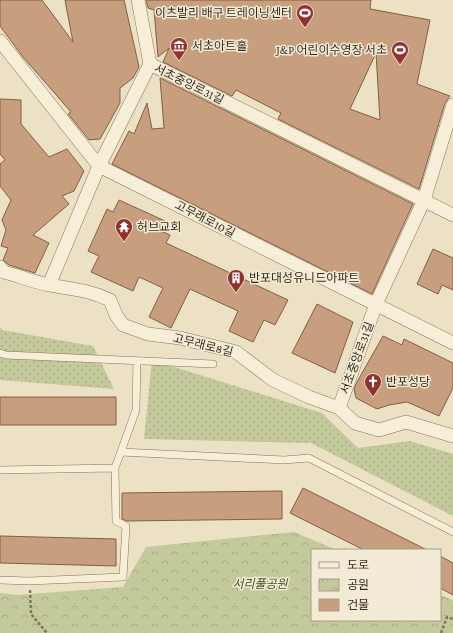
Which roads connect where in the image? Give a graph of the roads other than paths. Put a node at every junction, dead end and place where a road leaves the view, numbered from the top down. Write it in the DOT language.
graph roads {
  1 [pos="138,0"];
  2 [pos="0,40"];
  3 [pos="150,64"];
  4 [pos="453,105"];
  5 [pos="99,166"];
  6 [pos="424,200"];
  7 [pos="453,215"];
  8 [pos="0,267"];
  9 [pos="49,285"];
  10 [pos="376,304"];
  11 [pos="453,343"];
  12 [pos="0,353"];
  13 [pos="137,361"];
  14 [pos="213,364"];
  15 [pos="340,408"];
  16 [pos="453,436"];
  17 [pos="121,452"];
  18 [pos="115,468"];
  19 [pos="0,470"];
  20 [pos="453,532"];
  21 [pos="0,580"];
  1 -- 3 [label="street"];
  2 -- 5 [label="street, 고무래로10길"];
  3 -- 5 [label="street, 서초중앙로31길"];
  3 -- 6 [label="street, 서초중앙로31길"];
  4 -- 6 [label="street, 서초중앙로31길"];
  5 -- 9 [label="street, 서초중앙로31길"];
  5 -- 10 [label="street, 고무래로10길"];
  6 -- 7 [label="street, 서초중앙로31길"];
  6 -- 10 [label="street, 서초중앙로31길"];
  8 -- 9 [label="street, 고무래로8길"];
  9 -- 15 [label="street, 고무래로8길"];
  10 -- 11 [label="street, 고무래로10길"];
  10 -- 15 [label="street, 서초중앙로31길"];
  12 -- 13 [label="lane"];
  13 -- 14 [label="lane"];
  13 -- 17 [label="lane"];
  15 -- 16 [label="street, 고무래로8길"];
  17 -- 18 [label="lane"];
  17 -- 20 [label="lane"];
  18 -- 19 [label="lane"];
  18 -- 21 [label="lane"];
}
